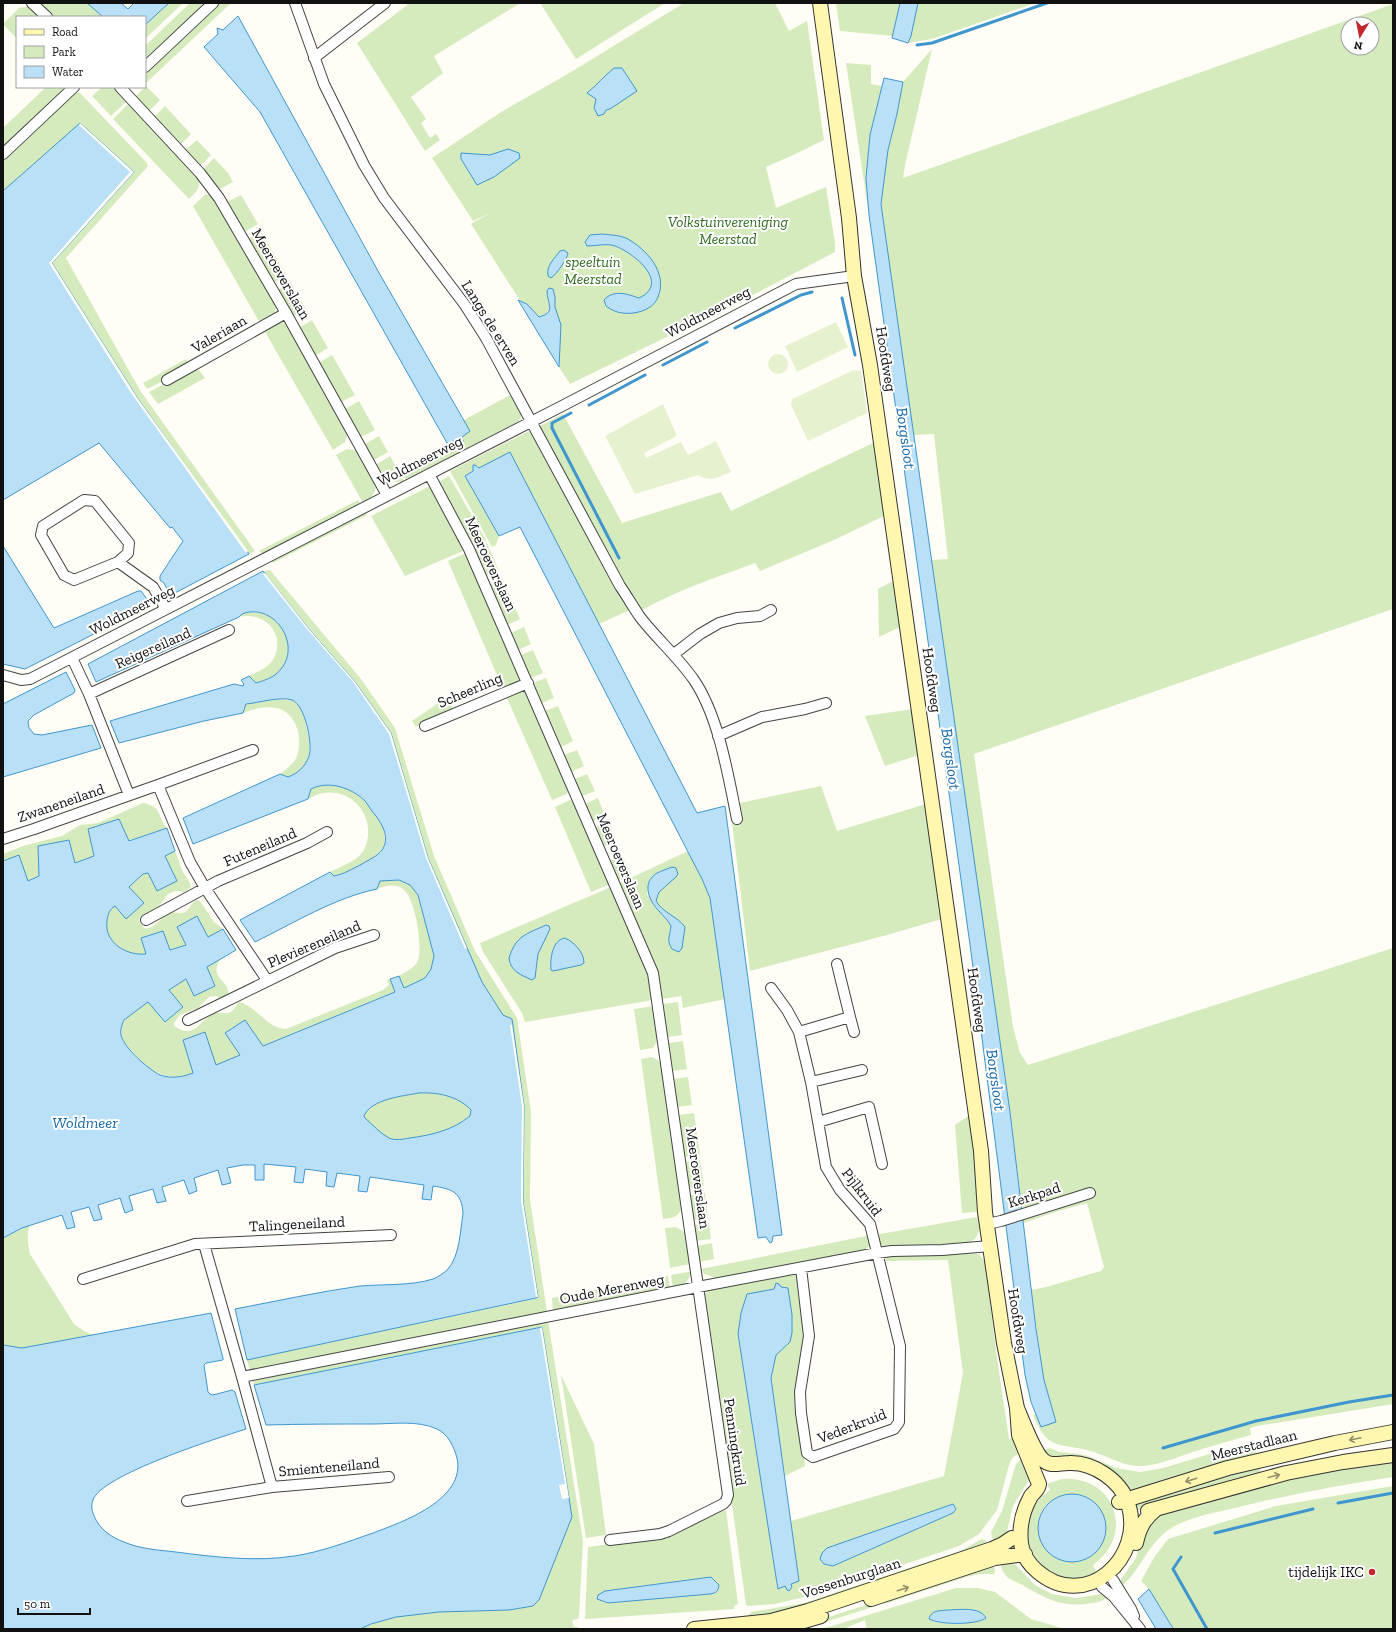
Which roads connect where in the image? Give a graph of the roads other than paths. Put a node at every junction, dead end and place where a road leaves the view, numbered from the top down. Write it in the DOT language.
graph roads {
  1 [pos="32,3"];
  2 [pos="213,3"];
  3 [pos="295,3"];
  4 [pos="385,3"];
  5 [pos="820,3"];
  6 [pos="46,16"];
  7 [pos="314,58"];
  8 [pos="146,66"];
  9 [pos="73,88"];
  10 [pos="122,88"];
  11 [pos="3,154"];
  12 [pos="854,276"];
  13 [pos="286,313"];
  14 [pos="167,380"];
  15 [pos="532,421"];
  16 [pos="430,474"];
  17 [pos="387,496"];
  18 [pos="118,562"];
  19 [pos="166,609"];
  20 [pos="771,610"];
  21 [pos="229,630"];
  22 [pos="674,654"];
  23 [pos="72,658"];
  24 [pos="3,675"];
  25 [pos="528,683"];
  26 [pos="89,694"];
  27 [pos="826,703"];
  28 [pos="425,726"];
  29 [pos="718,736"];
  30 [pos="253,750"];
  31 [pos="158,785"];
  32 [pos="129,795"];
  33 [pos="737,819"];
  34 [pos="327,832"];
  35 [pos="3,839"];
  36 [pos="205,888"];
  37 [pos="146,920"];
  38 [pos="374,935"];
  39 [pos="837,964"];
  40 [pos="267,980"];
  41 [pos="771,988"];
  42 [pos="850,1017"];
  43 [pos="188,1020"];
  44 [pos="798,1032"];
  45 [pos="854,1032"];
  46 [pos="862,1070"];
  47 [pos="811,1082"];
  48 [pos="818,1122"];
  49 [pos="882,1164"];
  50 [pos="1090,1193"];
  51 [pos="987,1224"];
  52 [pos="391,1235"];
  53 [pos="204,1244"];
  54 [pos="990,1246"];
  55 [pos="877,1254"];
  56 [pos="801,1268"];
  57 [pos="82,1278"];
  58 [pos="698,1287"];
  59 [pos="242,1378"];
  60 [pos="1017,1408"];
  61 [pos="1393,1432"];
  62 [pos="1393,1455"];
  63 [pos="389,1477"];
  64 [pos="1038,1481"];
  65 [pos="272,1487"];
  66 [pos="187,1501"];
  67 [pos="1122,1501"];
  68 [pos="1135,1526"];
  69 [pos="1012,1538"];
  70 [pos="610,1540"];
  71 [pos="1020,1554"];
  72 [pos="1108,1580"];
  73 [pos="1138,1626"];
  74 [pos="694,1629"];
  75 [pos="777,1629"];
  1 -- 6 [label="street"];
  2 -- 8 [label="street"];
  3 -- 7 [label="street, Langs de erven"];
  4 -- 7 [label="street"];
  5 -- 12 [label="main road, Hoofdweg"];
  7 -- 15 [label="street, Langs de erven"];
  9 -- 11 [label="street"];
  10 -- 13 [label="street, Meeroeverslaan"];
  12 -- 15 [label="street, Woldmeerweg"];
  12 -- 51 [label="main road, Hoofdweg"];
  13 -- 14 [label="street, Valeriaan"];
  13 -- 17 [label="street, Meeroeverslaan"];
  15 -- 16 [label="street, Woldmeerweg"];
  15 -- 22 [label="street, Langs de erven"];
  16 -- 17 [label="street, Woldmeerweg"];
  16 -- 25 [label="street, Meeroeverslaan"];
  17 -- 19 [label="street, Woldmeerweg"];
  18 -- 18 [label="street"];
  18 -- 19 [label="street"];
  19 -- 23 [label="street, Woldmeerweg"];
  20 -- 22 [label="street"];
  21 -- 26 [label="street, Reigereiland"];
  22 -- 29 [label="street, Langs de erven"];
  23 -- 24 [label="street, Woldmeerweg"];
  23 -- 26 [label="street"];
  25 -- 28 [label="street, Scheerling"];
  25 -- 58 [label="street, Meeroeverslaan"];
  26 -- 32 [label="street, Zwaneneiland"];
  27 -- 29 [label="street"];
  29 -- 33 [label="street, Langs de erven"];
  30 -- 31 [label="street, Zwaneneiland"];
  31 -- 32 [label="street, Zwaneneiland"];
  31 -- 36 [label="street"];
  32 -- 35 [label="street, Zwaneneiland"];
  34 -- 36 [label="street, Futeneiland"];
  36 -- 37 [label="street, Futeneiland"];
  36 -- 40 [label="street, Pleviereneiland"];
  38 -- 40 [label="street, Pleviereneiland"];
  39 -- 42 [label="street"];
  40 -- 43 [label="street, Pleviereneiland"];
  41 -- 44 [label="street, Pijlkruid"];
  42 -- 44 [label="street"];
  42 -- 45 [label="street"];
  44 -- 47 [label="street, Pijlkruid"];
  46 -- 47 [label="street"];
  47 -- 48 [label="street, Pijlkruid"];
  48 -- 49 [label="street"];
  48 -- 55 [label="street, Pijlkruid"];
  50 -- 51 [label="street, Kerkpad"];
  51 -- 54 [label="main road, Hoofdweg"];
  52 -- 53 [label="street, Talingeneiland"];
  53 -- 57 [label="street, Talingeneiland"];
  53 -- 59 [label="street"];
  54 -- 55 [label="street, Oude Merenweg"];
  54 -- 60 [label="main road, Hoofdweg"];
  55 -- 56 [label="street, Oude Merenweg"];
  55 -- 56 [label="street, Vederkruid"];
  56 -- 58 [label="street, Oude Merenweg"];
  58 -- 59 [label="street, Oude Merenweg"];
  58 -- 70 [label="street, Penningkruid"];
  59 -- 65 [label="street, Smienteneiland"];
  60 -- 64 [label="main road, Hoofdweg"];
  60 -- 67 [label="main road, Hoofdweg"];
  61 -- 67 [label="main road, Meerstadlaan, one-way"];
  68 -- 62 [label="main road, one-way"];
  63 -- 65 [label="street, Smienteneiland"];
  64 -- 67 [label="main road"];
  64 -- 69 [label="main road"];
  64 -- 71 [label="main road"];
  65 -- 66 [label="street, Smienteneiland"];
  67 -- 68 [label="main road"];
  67 -- 72 [label="main road"];
  68 -- 72 [label="main road"];
  69 -- 71 [label="main road"];
  69 -- 74 [label="main road, Vossenburglaan"];
  71 -- 72 [label="main road"];
  75 -- 71 [label="main road, Vossenburglaan, one-way"];
  72 -- 73 [label="street"];
}
